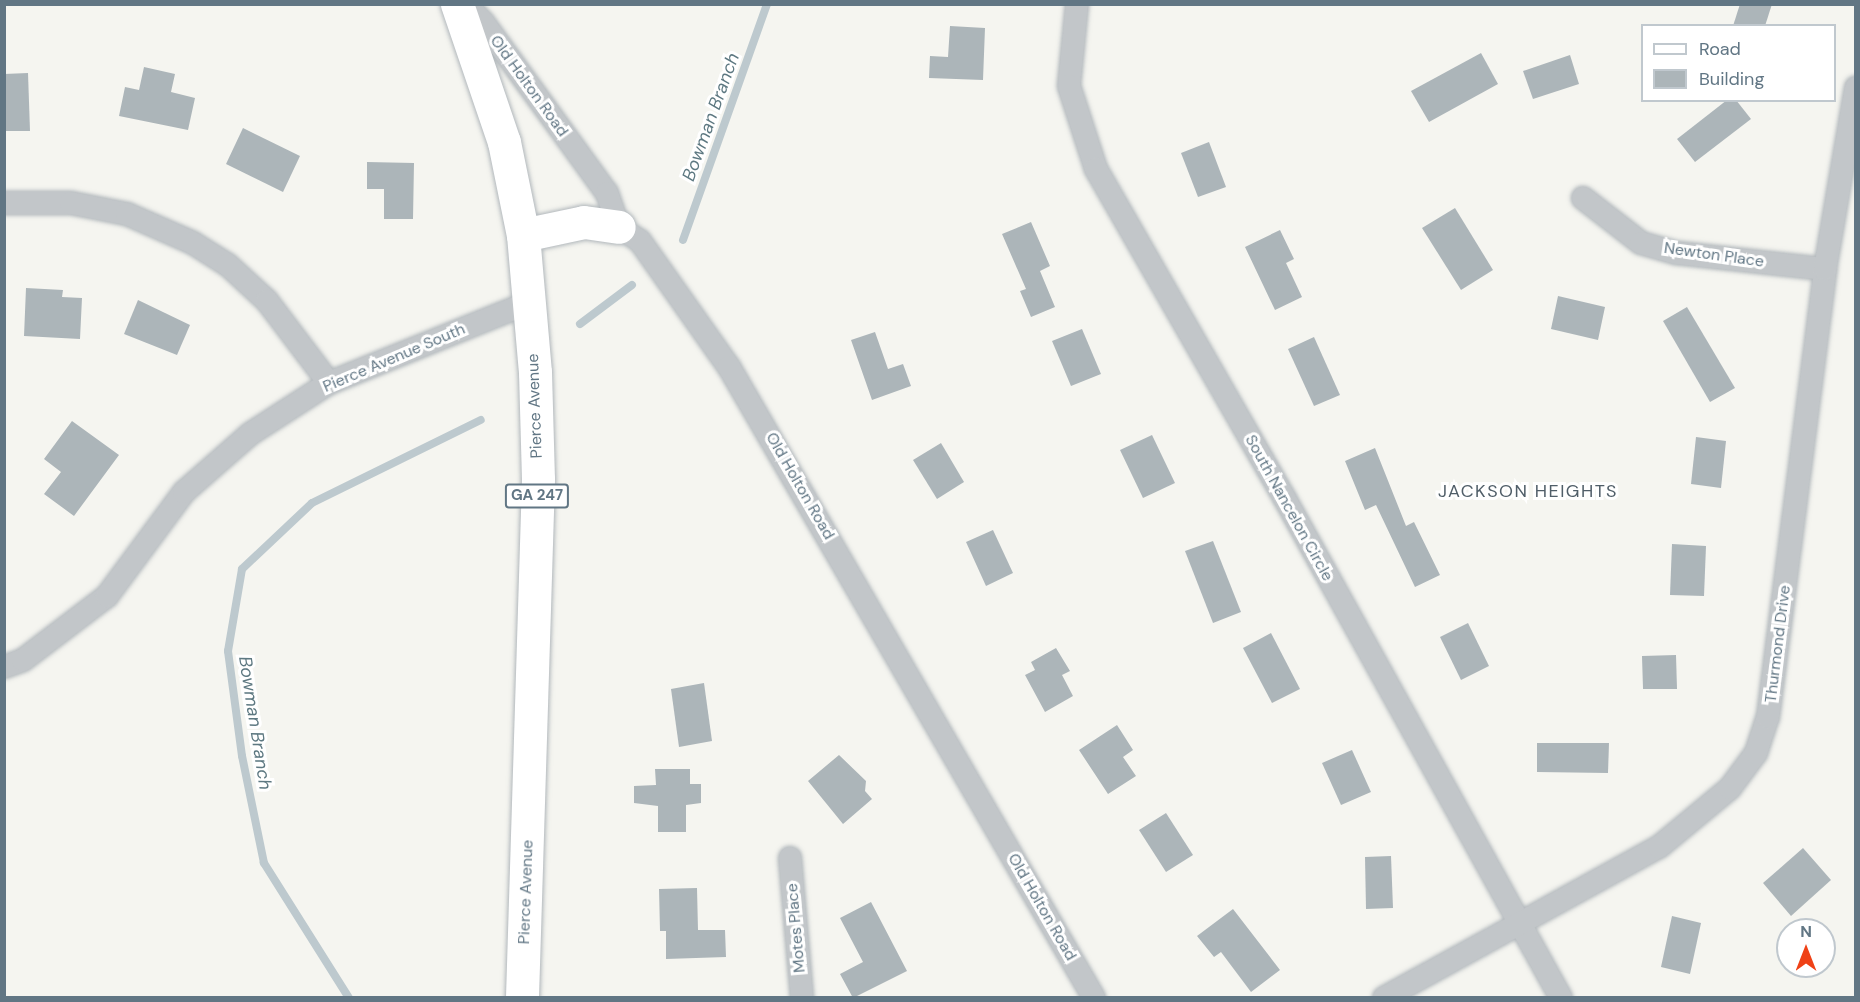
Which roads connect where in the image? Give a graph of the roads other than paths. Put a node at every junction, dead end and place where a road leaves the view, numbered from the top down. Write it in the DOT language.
graph roads {
  1 [pos="457,4"];
  2 [pos="466,4"];
  3 [pos="1077,4"];
  4 [pos="1856,88"];
  5 [pos="1583,198"];
  6 [pos="4,203"];
  7 [pos="619,227"];
  8 [pos="523,235"];
  9 [pos="1825,269"];
  10 [pos="530,302"];
  11 [pos="329,383"];
  12 [pos="4,667"];
  13 [pos="790,858"];
  14 [pos="1519,922"];
  15 [pos="522,998"];
  16 [pos="802,998"];
  17 [pos="1094,998"];
  18 [pos="1384,998"];
  19 [pos="1561,998"];
  1 -- 8 [label="main road, Pierce Avenue / GA 247"];
  2 -- 7 [label="street, Old Holton Road"];
  3 -- 14 [label="street, South Nancelon Circle"];
  4 -- 9 [label="street, Thurmond Drive"];
  5 -- 9 [label="street, Newton Place"];
  6 -- 11 [label="street"];
  7 -- 8 [label="main road"];
  7 -- 17 [label="street, Old Holton Road"];
  8 -- 10 [label="main road, Pierce Avenue / GA 247"];
  9 -- 14 [label="street, Thurmond Drive"];
  10 -- 11 [label="street, Pierce Avenue South"];
  10 -- 15 [label="main road, Pierce Avenue / GA 247"];
  11 -- 12 [label="street, Pierce Avenue South"];
  13 -- 16 [label="street, Motes Place"];
  14 -- 18 [label="street, Thurmond Drive"];
  14 -- 19 [label="street, South Nancelon Circle"];
}
